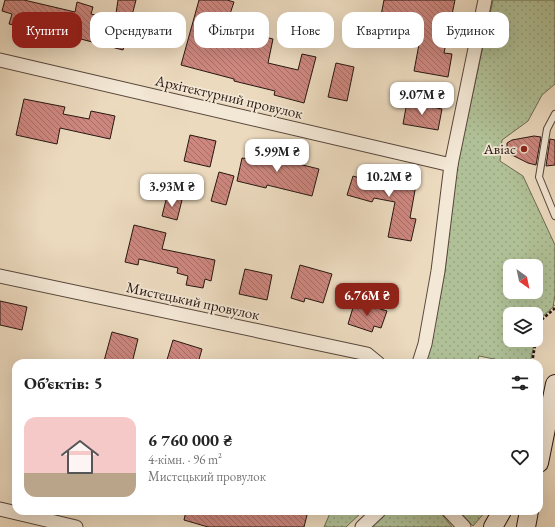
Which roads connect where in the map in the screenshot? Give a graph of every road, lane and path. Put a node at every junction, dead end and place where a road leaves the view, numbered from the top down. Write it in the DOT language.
graph roads {
  1 [pos="485,0"];
  2 [pos="0,60"];
  3 [pos="555,114"];
  4 [pos="451,165"];
  5 [pos="555,216"];
  6 [pos="0,276"];
  7 [pos="555,305"];
  8 [pos="373,359"];
  9 [pos="420,359"];
  10 [pos="533,359"];
  11 [pos="555,378"];
  12 [pos="555,384"];
  13 [pos="543,414"];
  14 [pos="543,443"];
  15 [pos="0,509"];
  16 [pos="12,512"];
  17 [pos="25,515"];
  18 [pos="375,515"];
  19 [pos="453,515"];
  20 [pos="500,515"];
  21 [pos="528,515"];
  22 [pos="76,527"];
  23 [pos="362,527"];
  24 [pos="464,527"];
  25 [pos="493,527"];
  26 [pos="526,527"];
  1 -- 4 [label="street"];
  2 -- 4 [label="street, Архітектурний провулок"];
  3 -- 5 [label="lane"];
  4 -- 9 [label="street"];
  6 -- 8 [label="street, Мистецький провулок"];
  7 -- 10 [label="path"];
  11 -- 13 [label="main road"];
  12 -- 14 [label="main road"];
  15 -- 16 [label="street"];
  17 -- 22 [label="street"];
  18 -- 23 [label="street"];
  19 -- 24 [label="street"];
  20 -- 25 [label="main road"];
  21 -- 26 [label="main road"];
}
